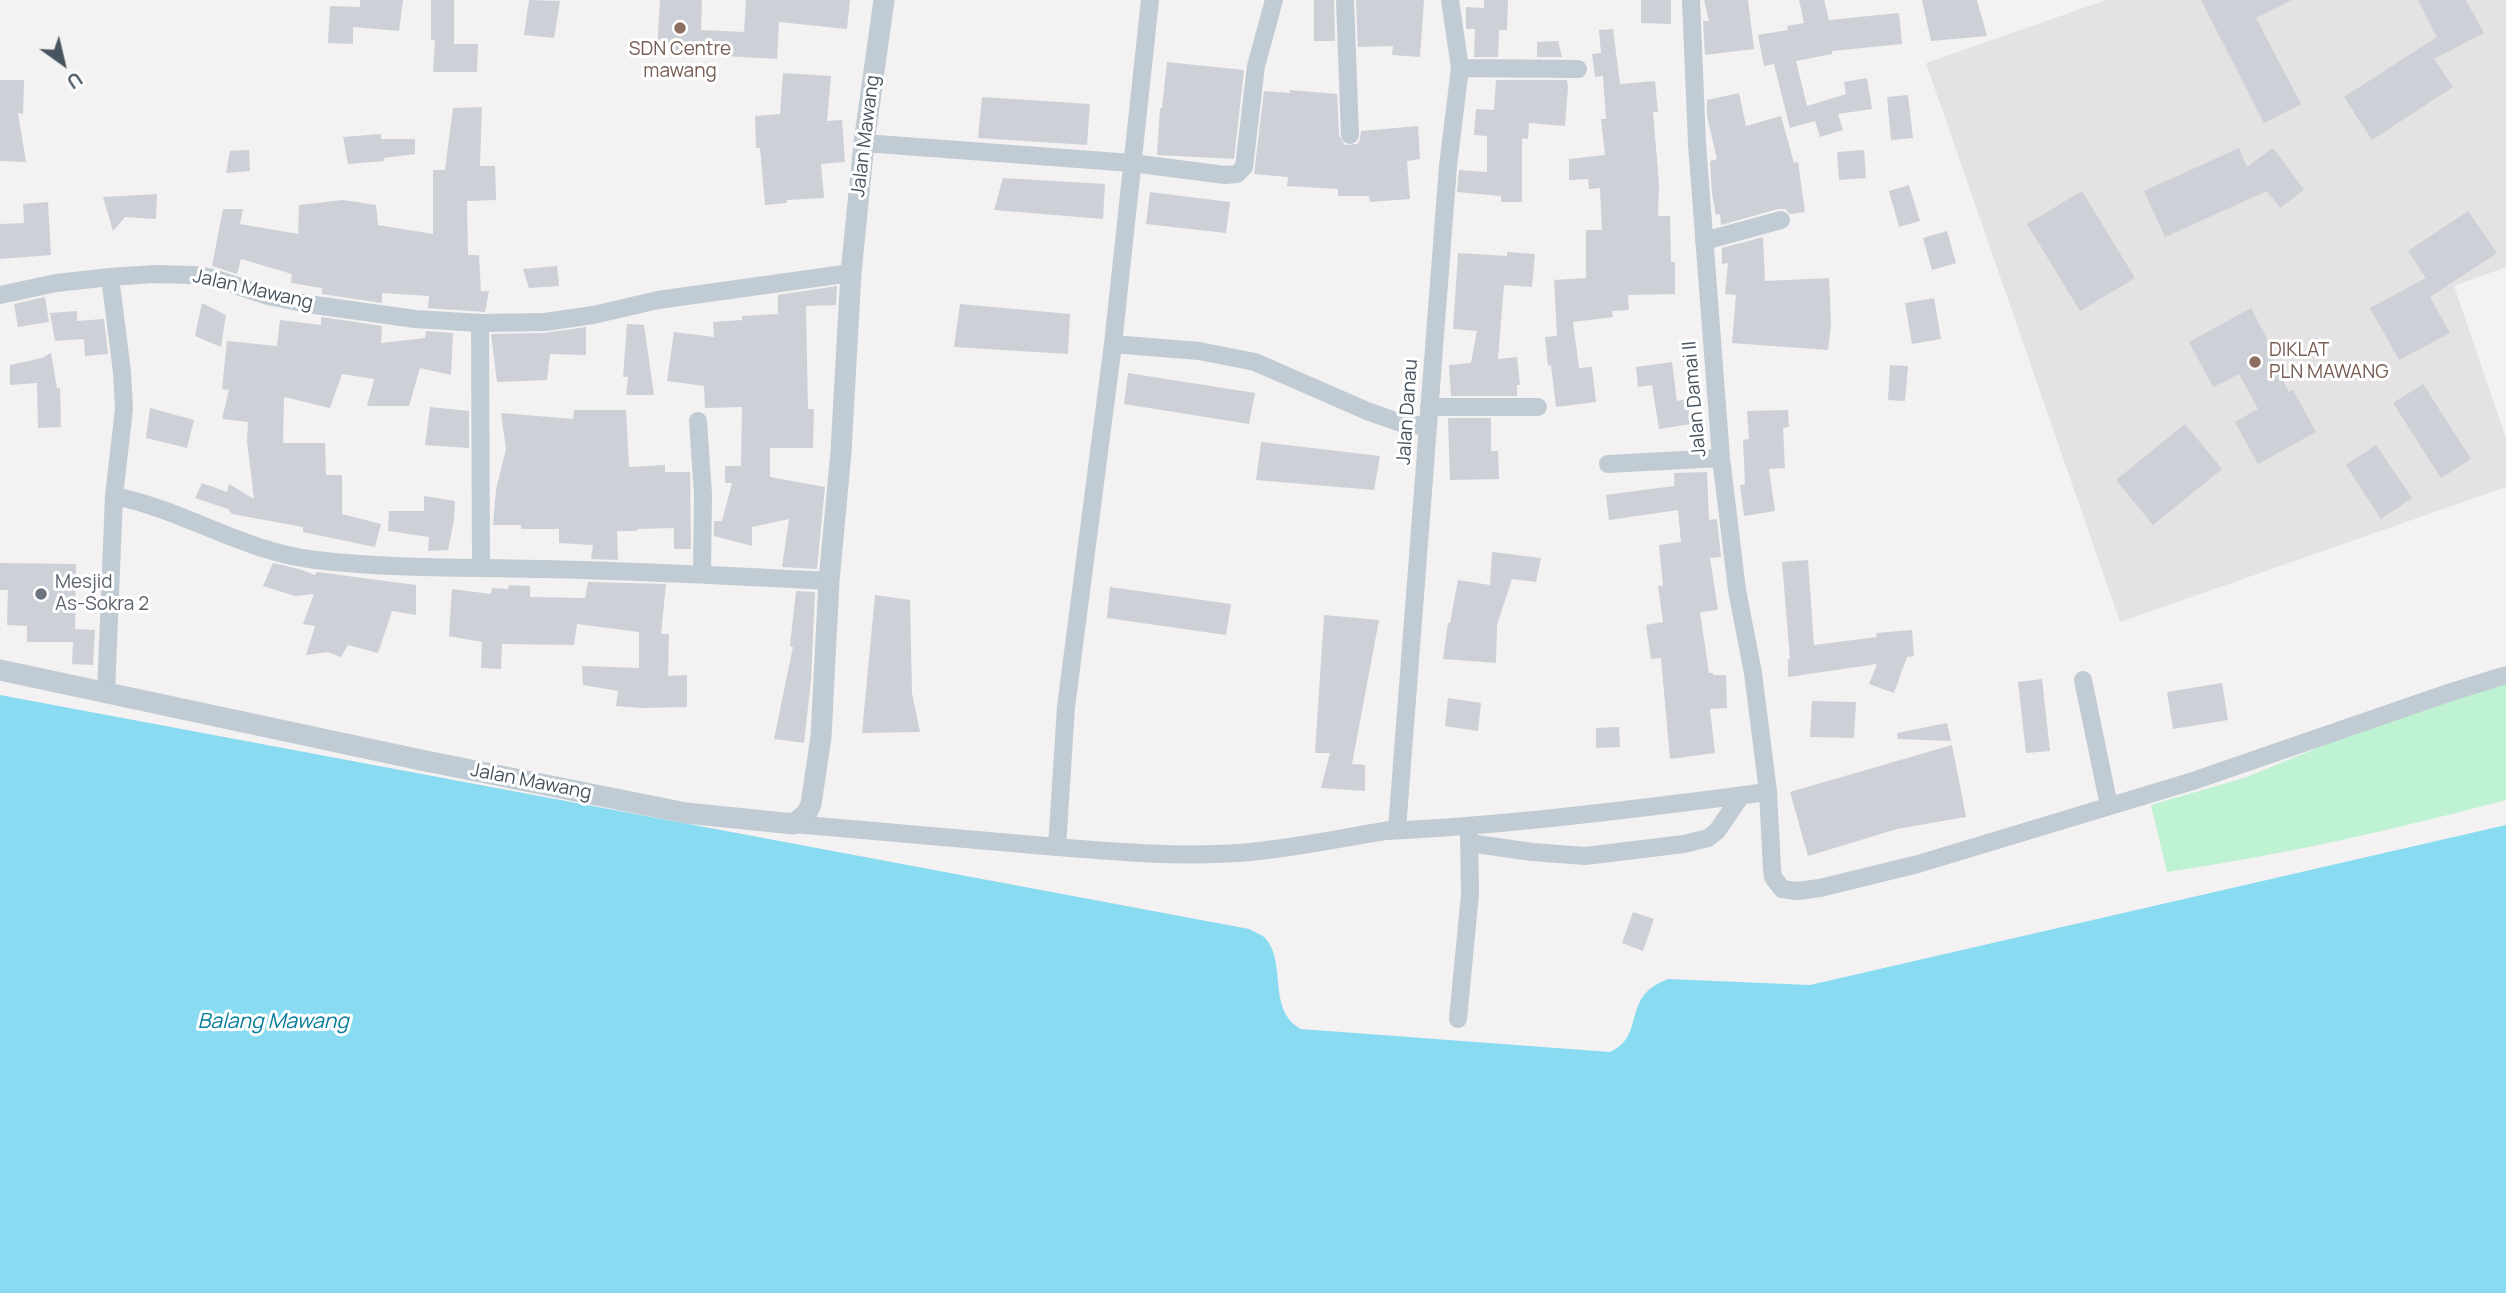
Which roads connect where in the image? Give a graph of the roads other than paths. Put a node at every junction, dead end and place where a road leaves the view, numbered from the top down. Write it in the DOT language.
graph roads {
  1 [pos="884,0"];
  2 [pos="1150,0"];
  3 [pos="1273,0"];
  4 [pos="1345,0"];
  5 [pos="1450,0"];
  6 [pos="1690,0"];
  7 [pos="1460,68"];
  8 [pos="1578,69"];
  9 [pos="1350,135"];
  10 [pos="864,143"];
  11 [pos="1132,163"];
  12 [pos="1781,220"];
  13 [pos="1704,241"];
  14 [pos="851,272"];
  15 [pos="110,277"];
  16 [pos="0,295"];
  17 [pos="480,323"];
  18 [pos="1113,344"];
  19 [pos="1429,407"];
  20 [pos="1538,407"];
  21 [pos="698,421"];
  22 [pos="1428,427"];
  23 [pos="1721,458"];
  24 [pos="1608,464"];
  25 [pos="114,496"];
  26 [pos="481,567"];
  27 [pos="702,574"];
  28 [pos="829,581"];
  29 [pos="0,670"];
  30 [pos="2506,675"];
  31 [pos="2083,680"];
  32 [pos="106,693"];
  33 [pos="1768,792"];
  34 [pos="1741,796"];
  35 [pos="2109,806"];
  36 [pos="794,824"];
  37 [pos="1388,830"];
  38 [pos="1469,835"];
  39 [pos="1057,847"];
  40 [pos="1459,1012"];
  1 -- 10 [label="street, Jalan Mawang"];
  2 -- 11 [label="street"];
  3 -- 11 [label="street"];
  4 -- 9 [label="street"];
  5 -- 7 [label="street, Jalan Danau"];
  6 -- 13 [label="street, Jalan Damai II"];
  7 -- 8 [label="street"];
  7 -- 19 [label="street, Jalan Danau"];
  10 -- 11 [label="street"];
  10 -- 14 [label="street, Jalan Mawang"];
  11 -- 18 [label="street"];
  12 -- 13 [label="street"];
  13 -- 23 [label="street, Jalan Damai II"];
  14 -- 17 [label="street, Jalan Mawang"];
  14 -- 28 [label="street, Jalan Mawang"];
  15 -- 16 [label="street, Jalan Mawang"];
  15 -- 17 [label="street, Jalan Mawang"];
  15 -- 25 [label="street"];
  17 -- 26 [label="street"];
  18 -- 22 [label="street"];
  18 -- 39 [label="street"];
  19 -- 20 [label="street"];
  19 -- 22 [label="street, Jalan Danau"];
  21 -- 27 [label="street"];
  22 -- 37 [label="street, Jalan Danau"];
  23 -- 24 [label="street"];
  23 -- 33 [label="street, Jalan Damai II"];
  25 -- 26 [label="street"];
  25 -- 32 [label="street"];
  26 -- 27 [label="street"];
  27 -- 28 [label="street"];
  28 -- 36 [label="street, Jalan Mawang"];
  29 -- 32 [label="street, Jalan Mawang"];
  30 -- 35 [label="street, Jalan Damai II"];
  31 -- 35 [label="street"];
  32 -- 36 [label="street, Jalan Mawang"];
  33 -- 34 [label="street"];
  33 -- 35 [label="street, Jalan Damai II"];
  34 -- 38 [label="street"];
  34 -- 38 [label="street"];
  36 -- 39 [label="street, Jalan Mawang"];
  37 -- 38 [label="street, Jalan Mawang"];
  37 -- 39 [label="street, Jalan Mawang"];
  38 -- 40 [label="street"];
}
